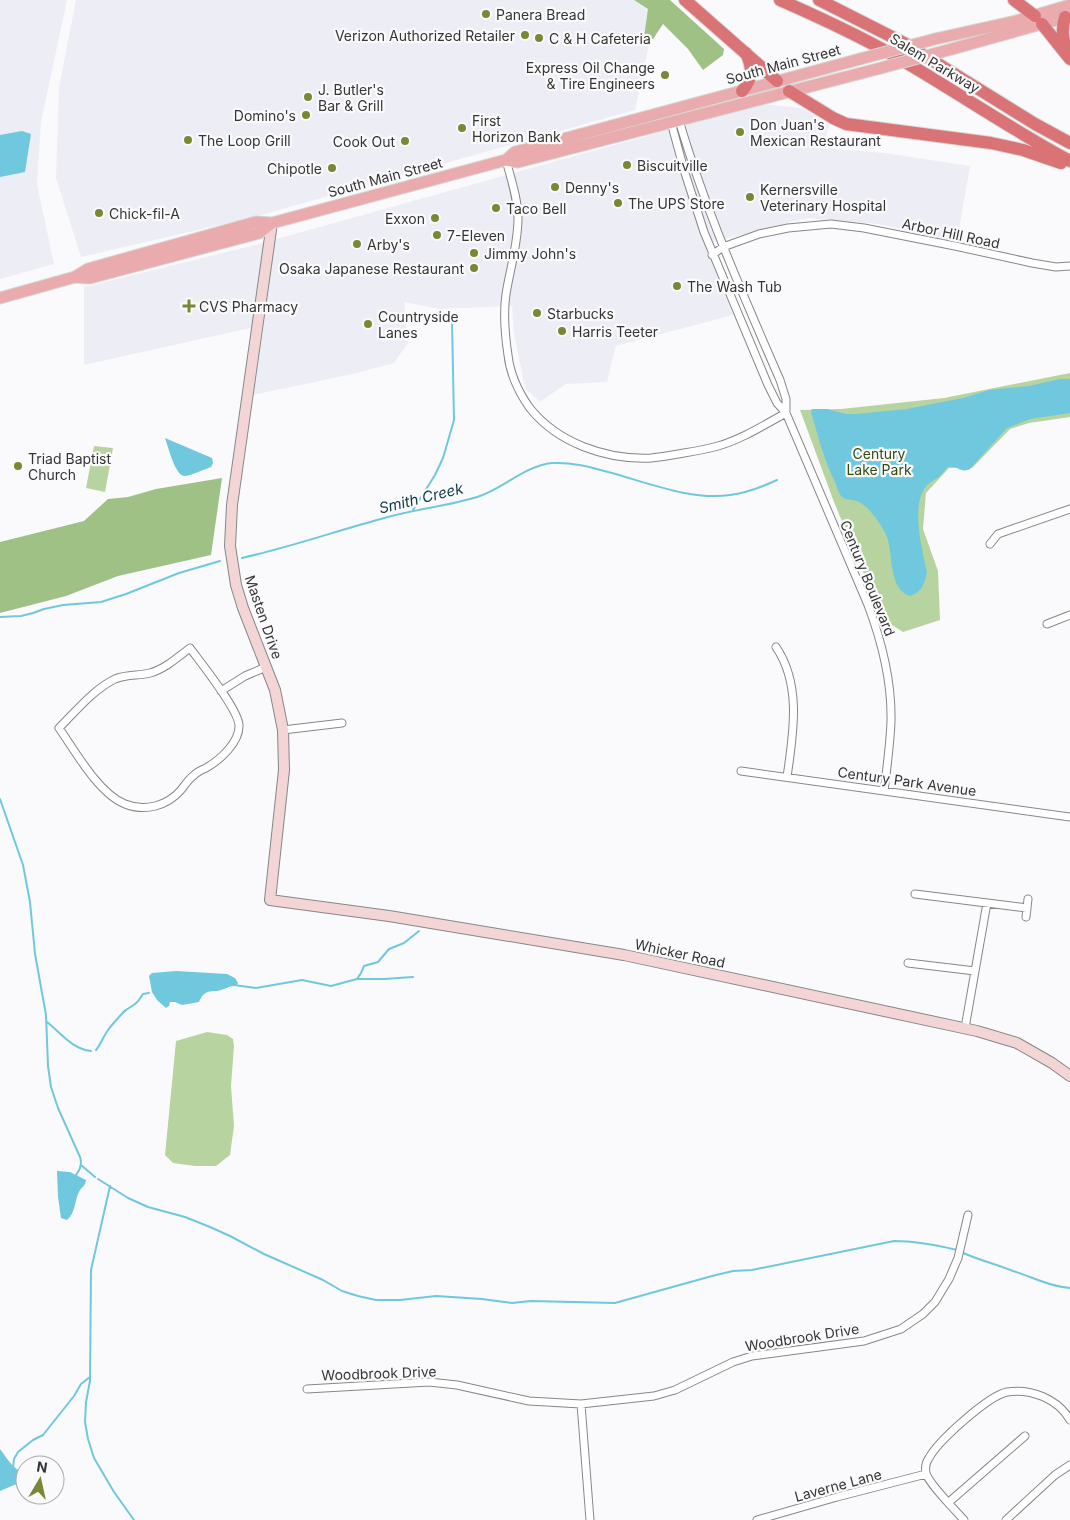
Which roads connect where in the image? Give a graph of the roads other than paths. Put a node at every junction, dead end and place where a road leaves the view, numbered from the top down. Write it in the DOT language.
graph roads {
  1 [pos="685,0"];
  2 [pos="780,0"];
  3 [pos="819,0"];
  4 [pos="1014,0"];
  5 [pos="1070,5"];
  6 [pos="1068,17"];
  7 [pos="1038,20"];
  8 [pos="746,53"];
  9 [pos="1069,58"];
  10 [pos="777,81"];
  11 [pos="742,91"];
  12 [pos="789,92"];
  13 [pos="675,121"];
  14 [pos="1070,143"];
  15 [pos="506,160"];
  16 [pos="1070,161"];
  17 [pos="694,167"];
  18 [pos="1070,167"];
  19 [pos="684,170"];
  20 [pos="272,224"];
  21 [pos="723,247"];
  22 [pos="712,255"];
  23 [pos="1070,266"];
  24 [pos="0,298"];
  25 [pos="769,355"];
  26 [pos="756,358"];
  27 [pos="786,413"];
  28 [pos="1070,509"];
  29 [pos="990,544"];
  30 [pos="1070,615"];
  31 [pos="1047,624"];
  32 [pos="776,646"];
  33 [pos="266,667"];
  34 [pos="221,691"];
  35 [pos="342,723"];
  36 [pos="283,730"];
  37 [pos="741,771"];
  38 [pos="786,777"];
  39 [pos="884,791"];
  40 [pos="1070,817"];
  41 [pos="915,894"];
  42 [pos="1028,899"];
  43 [pos="270,900"];
  44 [pos="987,902"];
  45 [pos="1027,908"];
  46 [pos="1026,917"];
  47 [pos="908,963"];
  48 [pos="975,971"];
  49 [pos="965,1028"];
  50 [pos="1070,1076"];
  51 [pos="968,1215"];
  52 [pos="307,1389"];
  53 [pos="581,1404"];
  54 [pos="1070,1420"];
  55 [pos="1025,1436"];
  56 [pos="1070,1465"];
  57 [pos="926,1474"];
  58 [pos="949,1502"];
  59 [pos="590,1520"];
  60 [pos="757,1520"];
  61 [pos="964,1520"];
  62 [pos="1006,1520"];
  1 -- 8 [label="highway"];
  2 -- 16 [label="highway, Salem Parkway"];
  3 -- 14 [label="highway, Salem Parkway"];
  4 -- 7 [label="highway"];
  5 -- 7 [label="main road, South Main Street"];
  6 -- 7 [label="main road, South Main Street"];
  6 -- 9 [label="highway"];
  7 -- 9 [label="highway"];
  7 -- 10 [label="main road, South Main Street, bridge"];
  7 -- 12 [label="main road, South Main Street, bridge"];
  8 -- 10 [label="highway"];
  8 -- 11 [label="highway"];
  10 -- 11 [label="main road, South Main Street"];
  10 -- 12 [label="main road"];
  11 -- 15 [label="main road, South Main Street"];
  12 -- 13 [label="main road, South Main Street"];
  12 -- 18 [label="highway"];
  13 -- 15 [label="main road, South Main Street"];
  13 -- 17 [label="street, Century Boulevard"];
  13 -- 19 [label="street, Century Boulevard"];
  15 -- 20 [label="main road, South Main Street"];
  15 -- 27 [label="street"];
  17 -- 19 [label="street"];
  17 -- 21 [label="street, Century Boulevard"];
  19 -- 22 [label="street, Century Boulevard"];
  20 -- 24 [label="main road, South Main Street"];
  20 -- 33 [label="street, Masten Drive"];
  21 -- 22 [label="street, Arbor Hill Road"];
  21 -- 23 [label="street, Arbor Hill Road"];
  21 -- 25 [label="street, Century Boulevard"];
  22 -- 26 [label="street, Century Boulevard"];
  25 -- 26 [label="street"];
  25 -- 27 [label="street, Century Boulevard"];
  26 -- 27 [label="street, Century Boulevard"];
  27 -- 39 [label="street, Century Boulevard"];
  28 -- 29 [label="street"];
  30 -- 31 [label="street"];
  32 -- 38 [label="street"];
  33 -- 34 [label="street"];
  33 -- 36 [label="street, Masten Drive"];
  34 -- 34 [label="street"];
  35 -- 36 [label="street"];
  36 -- 43 [label="street, Masten Drive"];
  37 -- 38 [label="street, Century Park Avenue"];
  38 -- 39 [label="street, Century Park Avenue"];
  39 -- 40 [label="street, Century Park Avenue"];
  41 -- 44 [label="street"];
  42 -- 45 [label="street"];
  43 -- 49 [label="street, Whicker Road"];
  44 -- 45 [label="street"];
  44 -- 48 [label="street"];
  45 -- 46 [label="street"];
  47 -- 48 [label="street"];
  48 -- 49 [label="street"];
  49 -- 50 [label="street, Whicker Road"];
  51 -- 53 [label="street, Woodbrook Drive"];
  52 -- 53 [label="street, Woodbrook Drive"];
  53 -- 59 [label="street"];
  54 -- 57 [label="street"];
  55 -- 58 [label="street"];
  56 -- 62 [label="street"];
  57 -- 58 [label="street"];
  57 -- 60 [label="street, Laverne Lane"];
  58 -- 61 [label="street"];
}
